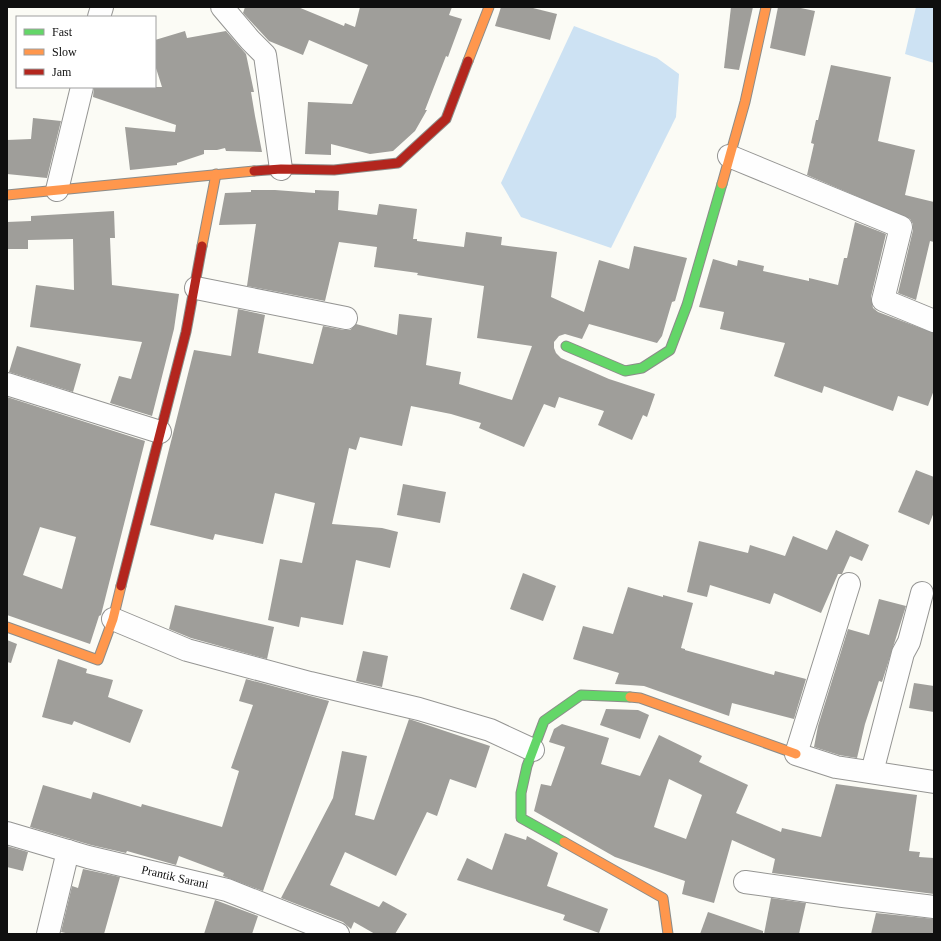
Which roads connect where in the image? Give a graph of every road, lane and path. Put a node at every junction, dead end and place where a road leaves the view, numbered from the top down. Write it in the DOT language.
graph roads {
  1 [pos="222,7"];
  2 [pos="489,7"];
  3 [pos="766,7"];
  4 [pos="82,88"];
  5 [pos="730,156"];
  6 [pos="281,169"];
  7 [pos="216,174"];
  8 [pos="57,190"];
  9 [pos="7,195"];
  10 [pos="196,288"];
  11 [pos="346,318"];
  12 [pos="934,321"];
  13 [pos="566,346"];
  14 [pos="7,384"];
  15 [pos="160,432"];
  16 [pos="849,584"];
  17 [pos="922,593"];
  18 [pos="112,619"];
  19 [pos="7,627"];
  20 [pos="533,750"];
  21 [pos="796,754"];
  22 [pos="872,772"];
  23 [pos="934,782"];
  24 [pos="7,833"];
  25 [pos="68,851"];
  26 [pos="745,882"];
  27 [pos="934,907"];
  28 [pos="48,934"];
  29 [pos="338,934"];
  30 [pos="668,934"];
  1 -- 6 [label="street"];
  2 -- 6 [label="street"];
  3 -- 5 [label="street"];
  4 -- 8 [label="street"];
  5 -- 12 [label="street"];
  5 -- 13 [label="street"];
  6 -- 7 [label="street"];
  7 -- 8 [label="street"];
  7 -- 10 [label="street"];
  8 -- 9 [label="street"];
  10 -- 11 [label="street"];
  10 -- 15 [label="street"];
  14 -- 15 [label="street"];
  15 -- 18 [label="street"];
  16 -- 21 [label="street"];
  17 -- 22 [label="street"];
  18 -- 19 [label="street"];
  18 -- 20 [label="street"];
  20 -- 21 [label="street"];
  20 -- 30 [label="street"];
  21 -- 22 [label="street"];
  22 -- 23 [label="street"];
  24 -- 25 [label="street, Prantik Sarani"];
  25 -- 28 [label="street"];
  25 -- 29 [label="street, Prantik Sarani"];
  26 -- 27 [label="street"];
}
